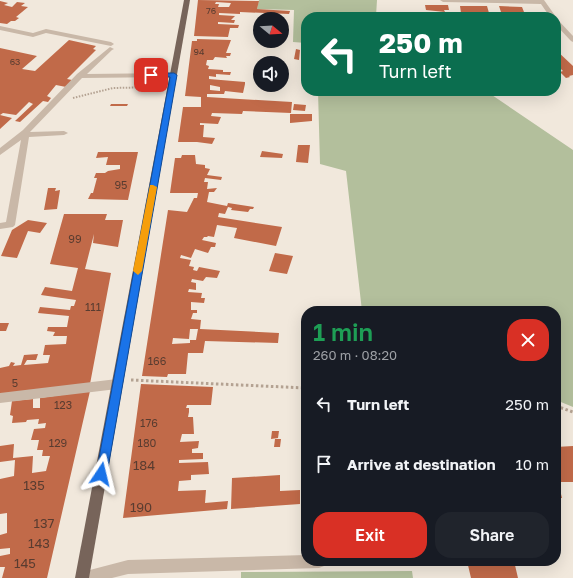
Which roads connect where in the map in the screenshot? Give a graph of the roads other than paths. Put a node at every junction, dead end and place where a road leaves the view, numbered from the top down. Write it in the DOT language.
graph roads {
  1 [pos="187,0"];
  2 [pos="443,0"];
  3 [pos="542,1"];
  4 [pos="550,12"];
  5 [pos="561,27"];
  6 [pos="0,28"];
  7 [pos="573,40"];
  8 [pos="174,75"];
  9 [pos="80,76"];
  10 [pos="26,132"];
  11 [pos="64,133"];
  12 [pos="0,152"];
  13 [pos="0,226"];
  14 [pos="118,382"];
  15 [pos="0,398"];
  16 [pos="301,562"];
  17 [pos="82,578"];
  18 [pos="86,578"];
  1 -- 8 [label="main road"];
  2 -- 3 [label="street"];
  3 -- 4 [label="street"];
  5 -- 7 [label="street"];
  6 -- 9 [label="street"];
  8 -- 9 [label="street"];
  8 -- 14 [label="main road"];
  9 -- 10 [label="street"];
  10 -- 11 [label="street"];
  10 -- 12 [label="street"];
  10 -- 13 [label="street"];
  14 -- 15 [label="street"];
  14 -- 17 [label="main road"];
  16 -- 18 [label="street"];
}
